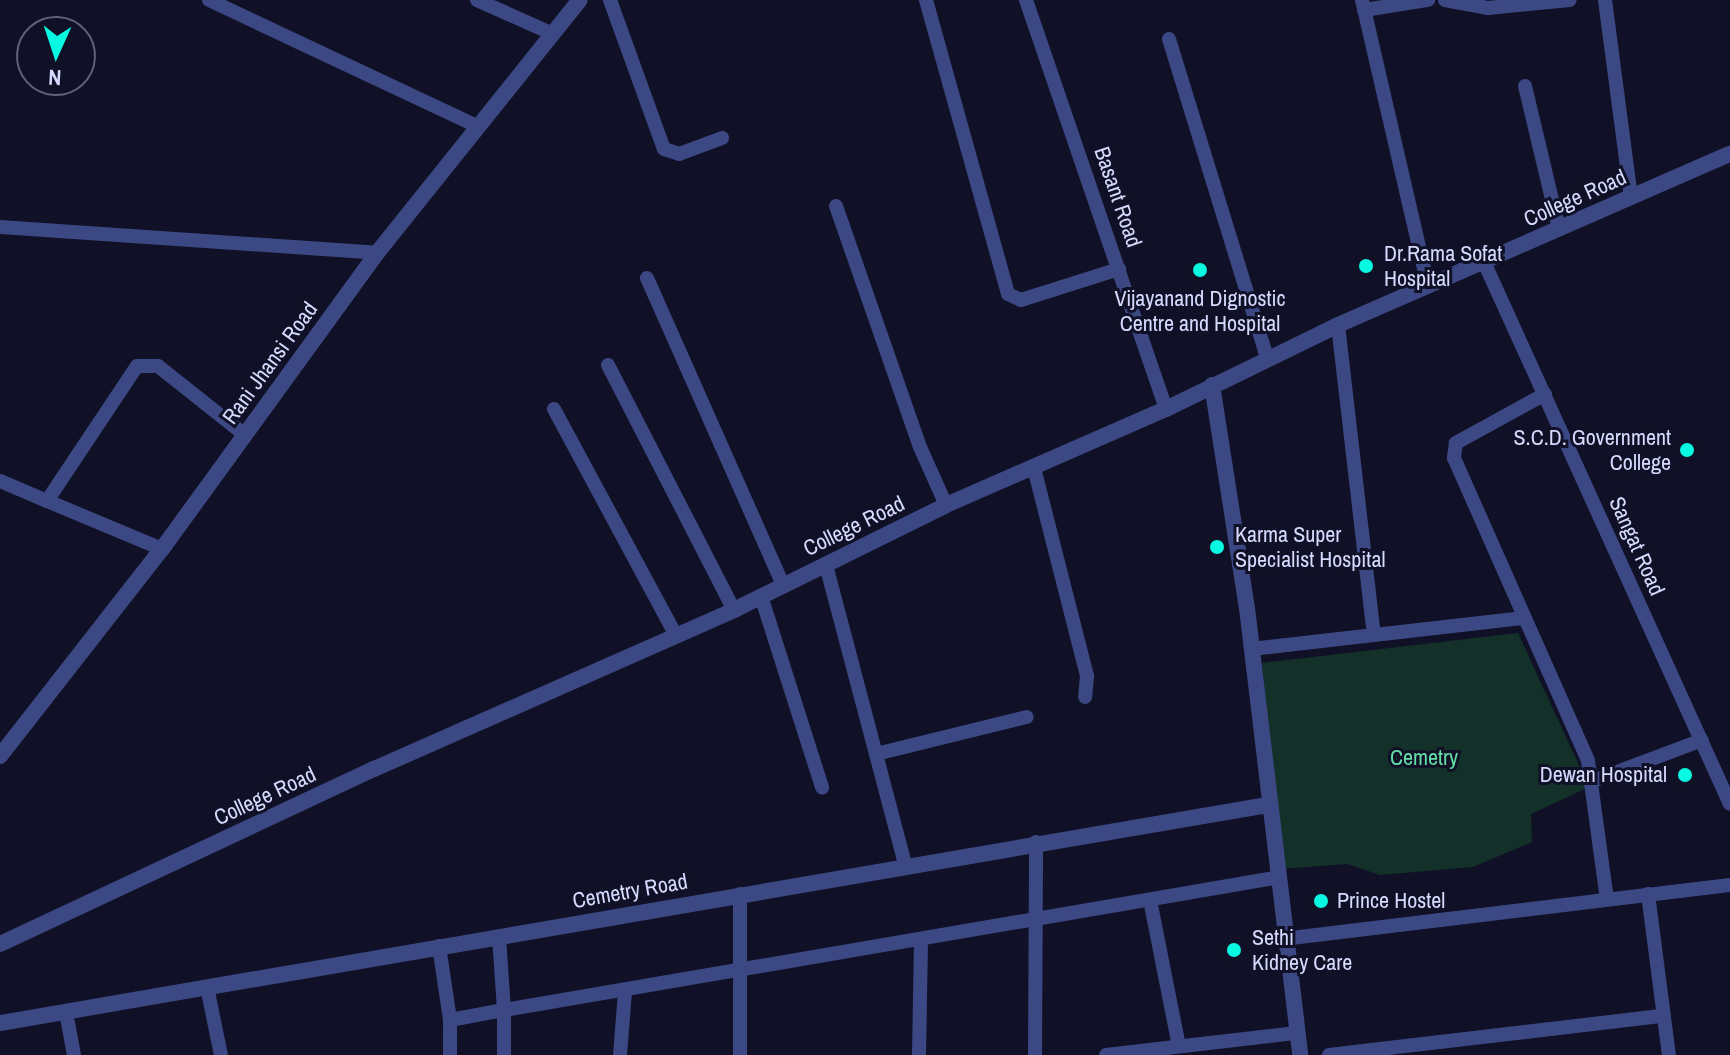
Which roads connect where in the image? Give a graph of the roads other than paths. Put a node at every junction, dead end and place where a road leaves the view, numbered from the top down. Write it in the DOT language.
graph roads {
  1 [pos="209,0"];
  2 [pos="477,0"];
  3 [pos="580,0"];
  4 [pos="610,0"];
  5 [pos="926,0"];
  6 [pos="1026,0"];
  7 [pos="1428,0"];
  8 [pos="1445,0"];
  9 [pos="1570,0"];
  10 [pos="1605,0"];
  11 [pos="1363,5"];
  12 [pos="553,34"];
  13 [pos="1169,39"];
  14 [pos="1525,86"];
  15 [pos="477,126"];
  16 [pos="722,138"];
  17 [pos="1730,154"];
  18 [pos="1631,197"];
  19 [pos="836,206"];
  20 [pos="0,227"];
  21 [pos="1559,229"];
  22 [pos="377,253"];
  23 [pos="1484,262"];
  24 [pos="1119,269"];
  25 [pos="647,278"];
  26 [pos="1428,287"];
  27 [pos="1338,325"];
  28 [pos="1267,358"];
  29 [pos="608,365"];
  30 [pos="1212,385"];
  31 [pos="1545,394"];
  32 [pos="554,409"];
  33 [pos="1166,409"];
  34 [pos="245,435"];
  35 [pos="1034,468"];
  36 [pos="0,481"];
  37 [pos="47,501"];
  38 [pos="946,505"];
  39 [pos="162,549"];
  40 [pos="826,565"];
  41 [pos="783,585"];
  42 [pos="761,596"];
  43 [pos="734,610"];
  44 [pos="1524,618"];
  45 [pos="1374,635"];
  46 [pos="676,636"];
  47 [pos="1251,649"];
  48 [pos="1085,697"];
  49 [pos="1027,717"];
  50 [pos="1702,740"];
  51 [pos="876,754"];
  52 [pos="0,756"];
  53 [pos="1593,781"];
  54 [pos="822,787"];
  55 [pos="1730,804"];
  56 [pos="1267,805"];
  57 [pos="1036,842"];
  58 [pos="905,865"];
  59 [pos="1275,878"];
  60 [pos="1730,885"];
  61 [pos="740,894"];
  62 [pos="1648,894"];
  63 [pos="1607,899"];
  64 [pos="1150,900"];
  65 [pos="1039,918"];
  66 [pos="499,936"];
  67 [pos="1283,939"];
  68 [pos="921,941"];
  69 [pos="0,944"];
  70 [pos="439,946"];
  71 [pos="742,971"];
  72 [pos="207,987"];
  73 [pos="625,991"];
  74 [pos="504,1010"];
  75 [pos="66,1012"];
  76 [pos="1663,1016"];
  77 [pos="450,1020"];
  78 [pos="0,1023"];
  79 [pos="1295,1033"];
  80 [pos="1179,1046"];
  81 [pos="1230,1048"];
  82 [pos="74,1055"];
  83 [pos="221,1055"];
  84 [pos="450,1055"];
  85 [pos="504,1055"];
  86 [pos="620,1055"];
  87 [pos="740,1055"];
  88 [pos="919,1055"];
  89 [pos="1035,1055"];
  90 [pos="1106,1055"];
  91 [pos="1300,1055"];
  92 [pos="1329,1055"];
  93 [pos="1669,1055"];
  1 -- 15 [label="street"];
  2 -- 12 [label="street"];
  3 -- 12 [label="street, Rani Jhansi Road"];
  4 -- 16 [label="street"];
  5 -- 24 [label="street"];
  6 -- 24 [label="street, Basant Road"];
  7 -- 11 [label="street"];
  8 -- 9 [label="street"];
  10 -- 18 [label="street"];
  11 -- 26 [label="street"];
  12 -- 15 [label="street, Rani Jhansi Road"];
  13 -- 28 [label="street"];
  14 -- 21 [label="street"];
  15 -- 22 [label="street, Rani Jhansi Road"];
  17 -- 18 [label="street, College Road"];
  18 -- 21 [label="street, College Road"];
  19 -- 38 [label="street"];
  20 -- 22 [label="street"];
  21 -- 23 [label="street, College Road"];
  22 -- 34 [label="street, Rani Jhansi Road"];
  23 -- 26 [label="street, College Road"];
  23 -- 31 [label="street, Sangat Road"];
  24 -- 33 [label="street, Basant Road"];
  25 -- 41 [label="street"];
  26 -- 27 [label="street, College Road"];
  27 -- 28 [label="street, College Road"];
  27 -- 45 [label="street"];
  28 -- 30 [label="street, College Road"];
  29 -- 43 [label="street"];
  30 -- 33 [label="street, College Road"];
  30 -- 47 [label="street"];
  31 -- 44 [label="street"];
  31 -- 50 [label="street, Sangat Road"];
  32 -- 46 [label="street"];
  33 -- 35 [label="street, College Road"];
  34 -- 37 [label="street"];
  34 -- 39 [label="street, Rani Jhansi Road"];
  35 -- 38 [label="street, College Road"];
  35 -- 48 [label="street"];
  36 -- 37 [label="street"];
  37 -- 39 [label="street"];
  38 -- 40 [label="street, College Road"];
  39 -- 52 [label="street, Rani Jhansi Road"];
  40 -- 41 [label="street, College Road"];
  40 -- 51 [label="street"];
  41 -- 42 [label="street, College Road"];
  42 -- 43 [label="street, College Road"];
  42 -- 54 [label="street"];
  43 -- 46 [label="street, College Road"];
  44 -- 45 [label="street"];
  44 -- 53 [label="street"];
  45 -- 47 [label="street"];
  46 -- 69 [label="street, College Road"];
  47 -- 56 [label="street"];
  49 -- 51 [label="street"];
  50 -- 53 [label="street"];
  50 -- 55 [label="street, Sangat Road"];
  51 -- 58 [label="street"];
  53 -- 63 [label="street"];
  56 -- 57 [label="street, Cemetry Road"];
  56 -- 59 [label="street"];
  57 -- 58 [label="street, Cemetry Road"];
  57 -- 65 [label="street"];
  58 -- 61 [label="street, Cemetry Road"];
  59 -- 64 [label="street"];
  59 -- 67 [label="street"];
  60 -- 62 [label="street"];
  61 -- 66 [label="street, Cemetry Road"];
  61 -- 71 [label="street"];
  62 -- 63 [label="street"];
  62 -- 76 [label="street"];
  63 -- 67 [label="street"];
  64 -- 65 [label="street"];
  64 -- 80 [label="street"];
  65 -- 68 [label="street"];
  65 -- 89 [label="street"];
  66 -- 70 [label="street, Cemetry Road"];
  66 -- 74 [label="street"];
  67 -- 79 [label="street"];
  68 -- 71 [label="street"];
  68 -- 88 [label="street"];
  70 -- 72 [label="street, Cemetry Road"];
  70 -- 77 [label="street"];
  71 -- 73 [label="street"];
  71 -- 87 [label="street"];
  72 -- 75 [label="street, Cemetry Road"];
  72 -- 83 [label="street"];
  73 -- 74 [label="street"];
  73 -- 86 [label="street"];
  74 -- 77 [label="street"];
  74 -- 85 [label="street"];
  75 -- 78 [label="street, Cemetry Road"];
  75 -- 82 [label="street"];
  76 -- 92 [label="street"];
  76 -- 93 [label="street"];
  77 -- 84 [label="street"];
  79 -- 81 [label="street"];
  79 -- 91 [label="street"];
  80 -- 81 [label="street"];
  80 -- 90 [label="street"];
}
